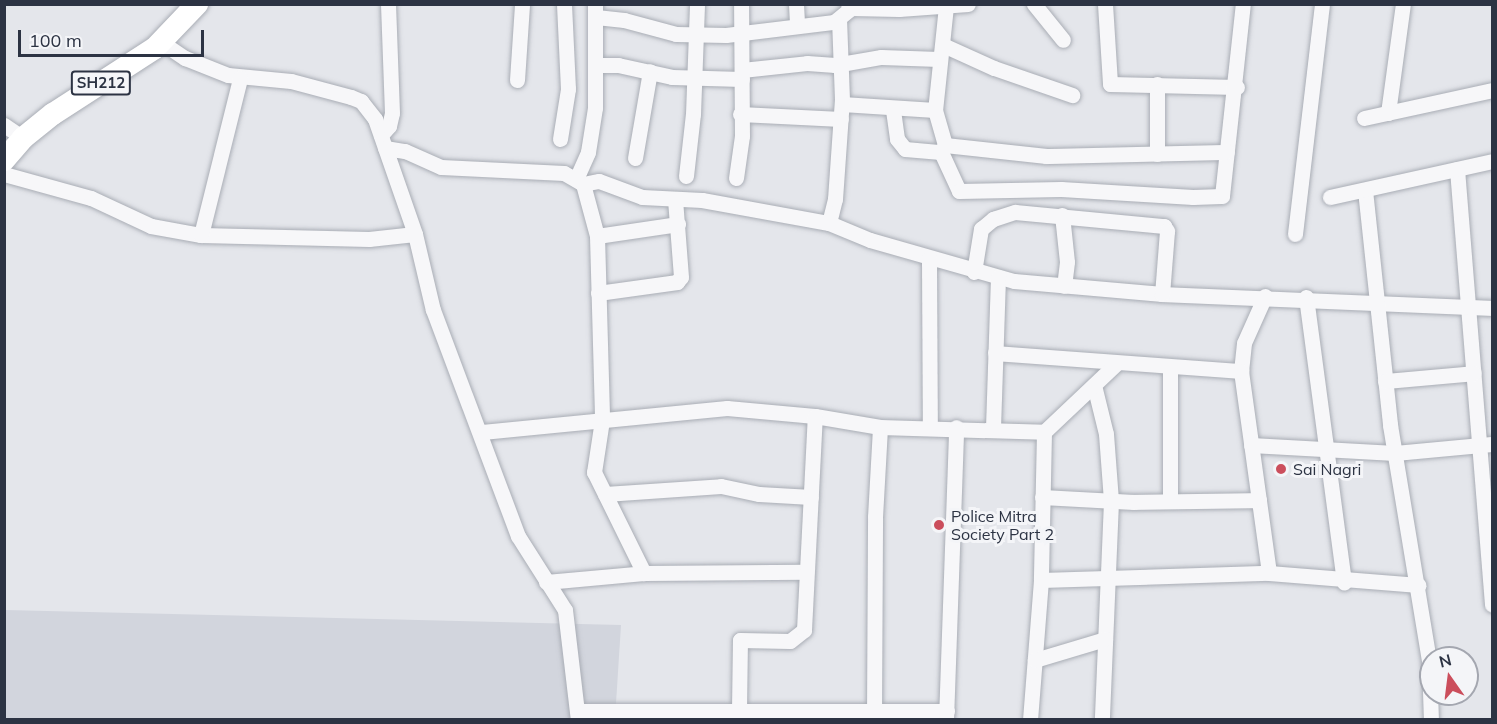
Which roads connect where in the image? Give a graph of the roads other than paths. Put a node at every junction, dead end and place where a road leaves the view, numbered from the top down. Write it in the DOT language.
graph roads {
  1 [pos="197,4"];
  2 [pos="388,4"];
  3 [pos="522,4"];
  4 [pos="564,4"];
  5 [pos="697,4"];
  6 [pos="741,4"];
  7 [pos="796,4"];
  8 [pos="968,4"];
  9 [pos="1034,4"];
  10 [pos="1105,4"];
  11 [pos="1243,4"];
  12 [pos="1322,4"];
  13 [pos="1403,4"];
  14 [pos="849,6"];
  15 [pos="946,6"];
  16 [pos="595,11"];
  17 [pos="839,19"];
  18 [pos="796,24"];
  19 [pos="742,33"];
  20 [pos="696,36"];
  21 [pos="1063,40"];
  22 [pos="161,42"];
  23 [pos="941,52"];
  24 [pos="840,64"];
  25 [pos="596,65"];
  26 [pos="650,71"];
  27 [pos="742,74"];
  28 [pos="240,78"];
  29 [pos="694,79"];
  30 [pos="517,80"];
  31 [pos="1157,84"];
  32 [pos="1237,87"];
  33 [pos="1492,90"];
  34 [pos="1072,95"];
  35 [pos="893,110"];
  36 [pos="935,110"];
  37 [pos="841,112"];
  38 [pos="1388,113"];
  39 [pos="740,114"];
  40 [pos="1364,118"];
  41 [pos="14,132"];
  42 [pos="560,139"];
  43 [pos="383,141"];
  44 [pos="943,148"];
  45 [pos="1227,153"];
  46 [pos="1157,154"];
  47 [pos="634,158"];
  48 [pos="4,160"];
  49 [pos="1492,161"];
  50 [pos="1458,169"];
  51 [pos="4,174"];
  52 [pos="686,176"];
  53 [pos="736,177"];
  54 [pos="580,181"];
  55 [pos="1365,190"];
  56 [pos="1330,197"];
  57 [pos="675,199"];
  58 [pos="1062,215"];
  59 [pos="829,223"];
  60 [pos="678,224"];
  61 [pos="415,234"];
  62 [pos="1295,234"];
  63 [pos="201,235"];
  64 [pos="597,236"];
  65 [pos="929,258"];
  66 [pos="974,272"];
  67 [pos="998,277"];
  68 [pos="1064,286"];
  69 [pos="598,293"];
  70 [pos="1162,294"];
  71 [pos="1265,296"];
  72 [pos="1306,297"];
  73 [pos="1377,300"];
  74 [pos="1469,307"];
  75 [pos="1492,308"];
  76 [pos="995,353"];
  77 [pos="1117,363"];
  78 [pos="1170,368"];
  79 [pos="1241,371"];
  80 [pos="1474,373"];
  81 [pos="1385,381"];
  82 [pos="1094,385"];
  83 [pos="815,416"];
  84 [pos="602,420"];
  85 [pos="930,427"];
  86 [pos="956,427"];
  87 [pos="880,428"];
  88 [pos="993,428"];
  89 [pos="482,432"];
  90 [pos="1044,432"];
  91 [pos="1486,444"];
  92 [pos="1251,445"];
  93 [pos="1324,450"];
  94 [pos="1395,453"];
  95 [pos="605,494"];
  96 [pos="811,497"];
  97 [pos="1042,497"];
  98 [pos="1259,500"];
  99 [pos="1112,501"];
  100 [pos="1170,501"];
  101 [pos="806,572"];
  102 [pos="644,573"];
  103 [pos="1269,573"];
  104 [pos="1106,577"];
  105 [pos="1041,580"];
  106 [pos="546,582"];
  107 [pos="1344,582"];
  108 [pos="1419,585"];
  109 [pos="1492,605"];
  110 [pos="1105,639"];
  111 [pos="1035,660"];
  112 [pos="739,710"];
  113 [pos="810,715"];
  114 [pos="874,715"];
  115 [pos="946,715"];
  116 [pos="578,716"];
  117 [pos="1030,720"];
  118 [pos="1102,720"];
  119 [pos="1431,720"];
  1 -- 22 [label="main road, SH212"];
  2 -- 43 [label="street"];
  3 -- 30 [label="street"];
  4 -- 42 [label="street"];
  5 -- 20 [label="street"];
  6 -- 19 [label="street"];
  7 -- 18 [label="street"];
  8 -- 15 [label="street"];
  9 -- 21 [label="street"];
  10 -- 31 [label="street"];
  11 -- 32 [label="street"];
  12 -- 62 [label="street"];
  13 -- 38 [label="street"];
  14 -- 15 [label="street"];
  14 -- 17 [label="street"];
  15 -- 23 [label="street"];
  16 -- 20 [label="street"];
  16 -- 25 [label="street"];
  17 -- 18 [label="street"];
  17 -- 24 [label="street"];
  18 -- 19 [label="street"];
  19 -- 20 [label="street"];
  19 -- 27 [label="street"];
  20 -- 29 [label="street"];
  22 -- 28 [label="street"];
  22 -- 41 [label="main road, SH212"];
  23 -- 24 [label="street"];
  23 -- 34 [label="street"];
  23 -- 36 [label="street"];
  24 -- 27 [label="street"];
  24 -- 37 [label="street"];
  25 -- 26 [label="street"];
  25 -- 54 [label="street"];
  26 -- 29 [label="street"];
  26 -- 47 [label="street"];
  27 -- 29 [label="street"];
  27 -- 39 [label="street"];
  28 -- 43 [label="street"];
  28 -- 63 [label="street"];
  29 -- 52 [label="street"];
  31 -- 32 [label="street"];
  31 -- 46 [label="street"];
  32 -- 45 [label="street"];
  33 -- 38 [label="street"];
  35 -- 36 [label="street"];
  35 -- 37 [label="street"];
  35 -- 44 [label="street"];
  36 -- 44 [label="street"];
  37 -- 39 [label="street"];
  37 -- 59 [label="street"];
  38 -- 40 [label="street"];
  39 -- 53 [label="street"];
  41 -- 48 [label="main road, SH212"];
  43 -- 54 [label="street"];
  43 -- 61 [label="street"];
  44 -- 45 [label="street"];
  44 -- 46 [label="street"];
  45 -- 46 [label="street"];
  49 -- 50 [label="street"];
  50 -- 55 [label="street"];
  50 -- 74 [label="street"];
  51 -- 63 [label="street"];
  54 -- 57 [label="street"];
  54 -- 64 [label="street"];
  55 -- 56 [label="street"];
  55 -- 73 [label="street"];
  57 -- 59 [label="street"];
  57 -- 60 [label="street"];
  58 -- 66 [label="street"];
  58 -- 68 [label="street"];
  58 -- 70 [label="street"];
  59 -- 65 [label="street"];
  60 -- 64 [label="street"];
  60 -- 69 [label="street"];
  61 -- 63 [label="street"];
  61 -- 89 [label="street"];
  64 -- 69 [label="street"];
  65 -- 66 [label="street"];
  65 -- 85 [label="street"];
  66 -- 67 [label="street"];
  67 -- 68 [label="street"];
  67 -- 76 [label="street"];
  68 -- 70 [label="street"];
  69 -- 84 [label="street"];
  70 -- 71 [label="street"];
  71 -- 72 [label="street"];
  71 -- 79 [label="street"];
  72 -- 73 [label="street"];
  72 -- 93 [label="street"];
  73 -- 74 [label="street"];
  73 -- 81 [label="street"];
  74 -- 75 [label="street"];
  74 -- 80 [label="street"];
  76 -- 77 [label="street"];
  76 -- 88 [label="street"];
  77 -- 78 [label="street"];
  77 -- 82 [label="street"];
  78 -- 79 [label="street"];
  78 -- 100 [label="street"];
  79 -- 92 [label="street"];
  80 -- 81 [label="street"];
  80 -- 91 [label="street"];
  81 -- 94 [label="street"];
  82 -- 90 [label="street"];
  82 -- 99 [label="street"];
  83 -- 84 [label="street"];
  83 -- 87 [label="street"];
  83 -- 96 [label="street"];
  84 -- 89 [label="street"];
  84 -- 95 [label="street"];
  85 -- 86 [label="street"];
  85 -- 87 [label="street"];
  86 -- 88 [label="street"];
  86 -- 115 [label="street"];
  87 -- 114 [label="street"];
  88 -- 90 [label="street"];
  89 -- 106 [label="street"];
  90 -- 97 [label="street"];
  91 -- 94 [label="street"];
  91 -- 109 [label="street"];
  92 -- 93 [label="street"];
  92 -- 98 [label="street"];
  93 -- 94 [label="street"];
  93 -- 107 [label="street"];
  94 -- 108 [label="street"];
  95 -- 96 [label="street"];
  95 -- 102 [label="street"];
  96 -- 101 [label="street"];
  97 -- 99 [label="street"];
  97 -- 105 [label="street"];
  98 -- 100 [label="street"];
  98 -- 103 [label="street"];
  99 -- 100 [label="street"];
  99 -- 104 [label="street"];
  101 -- 102 [label="street"];
  101 -- 112 [label="street"];
  102 -- 106 [label="street"];
  103 -- 104 [label="street"];
  103 -- 107 [label="street"];
  104 -- 105 [label="street"];
  104 -- 110 [label="street"];
  105 -- 111 [label="street"];
  106 -- 116 [label="street"];
  107 -- 108 [label="street"];
  108 -- 119 [label="street"];
  110 -- 111 [label="street"];
  110 -- 118 [label="street"];
  111 -- 117 [label="street"];
  112 -- 113 [label="street"];
  112 -- 116 [label="street"];
  113 -- 114 [label="street"];
  114 -- 115 [label="street"];
}
